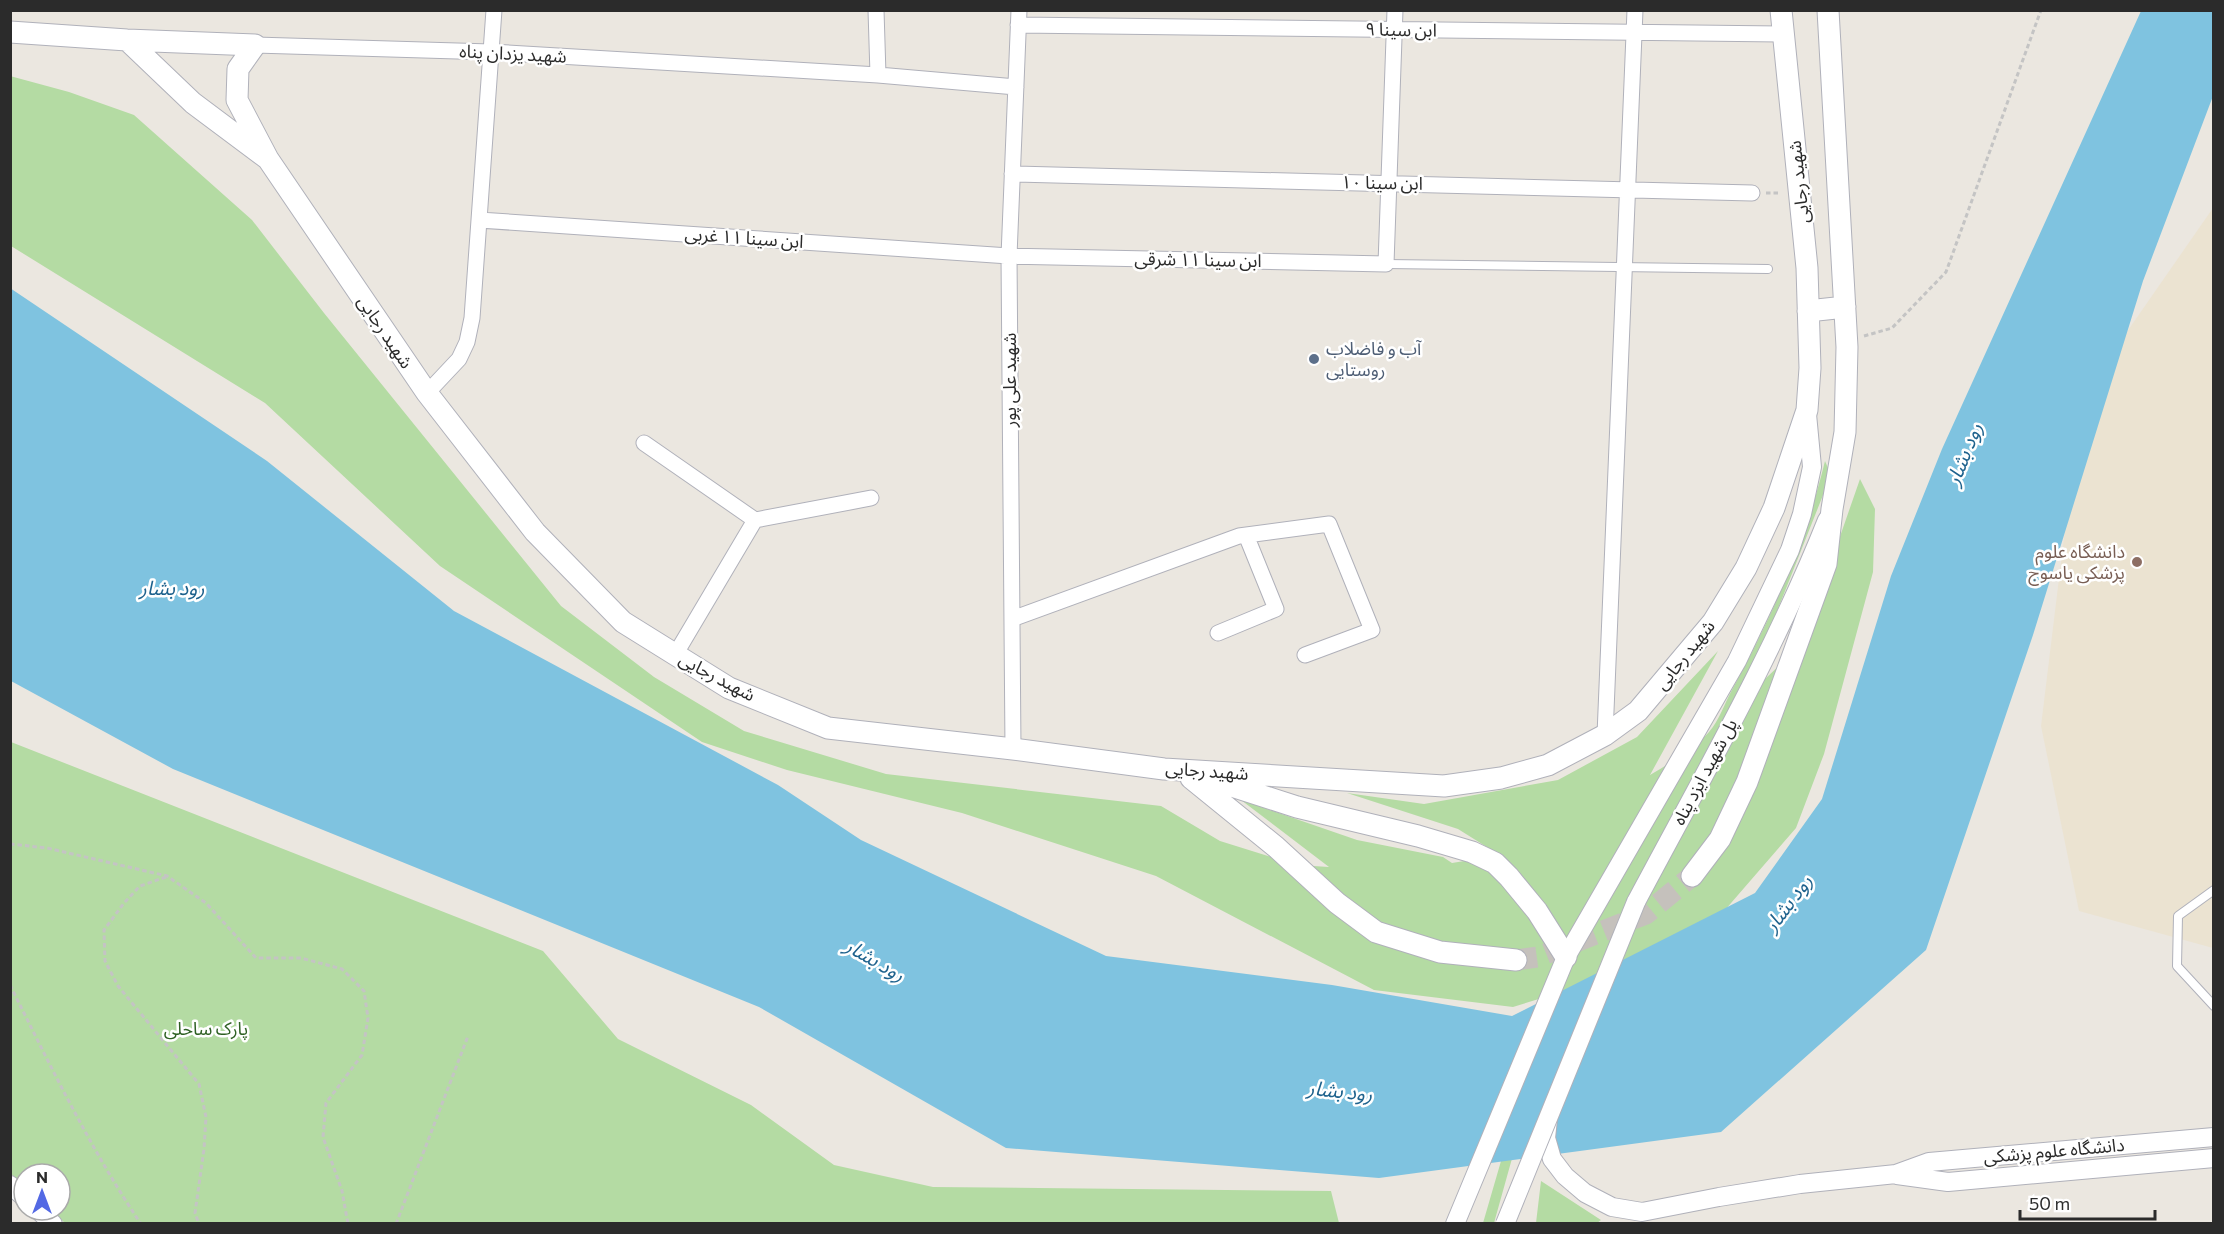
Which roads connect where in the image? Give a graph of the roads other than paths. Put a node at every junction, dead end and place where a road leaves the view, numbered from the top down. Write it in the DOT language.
graph roads {
  1 [pos="494,10"];
  2 [pos="876,10"];
  3 [pos="1395,10"];
  4 [pos="1635,10"];
  5 [pos="1781,10"];
  6 [pos="1828,10"];
  7 [pos="1018,18"];
  8 [pos="1394,30"];
  9 [pos="10,32"];
  10 [pos="1634,32"];
  11 [pos="1783,34"];
  12 [pos="127,40"];
  13 [pos="255,45"];
  14 [pos="491,52"];
  15 [pos="878,75"];
  16 [pos="1016,87"];
  17 [pos="268,159"];
  18 [pos="1012,174"];
  19 [pos="1389,184"];
  20 [pos="1627,190"];
  21 [pos="1752,193"];
  22 [pos="478,220"];
  23 [pos="1009,256"];
  24 [pos="1386,264"];
  25 [pos="1624,267"];
  26 [pos="1768,269"];
  27 [pos="1845,307"];
  28 [pos="1808,311"];
  29 [pos="426,393"];
  30 [pos="1807,410"];
  31 [pos="644,443"];
  32 [pos="871,498"];
  33 [pos="1832,509"];
  34 [pos="755,520"];
  35 [pos="1246,535"];
  36 [pos="1012,619"];
  37 [pos="1218,633"];
  38 [pos="675,655"];
  39 [pos="1305,655"];
  40 [pos="1605,735"];
  41 [pos="1013,749"];
  42 [pos="1181,770"];
  43 [pos="1692,876"];
  44 [pos="2214,890"];
  45 [pos="1516,960"];
  46 [pos="1563,964"];
  47 [pos="2214,1006"];
  48 [pos="1548,1118"];
  49 [pos="2214,1137"];
  50 [pos="2214,1158"];
  51 [pos="1896,1174"];
  52 [pos="1642,1212"];
  53 [pos="1455,1224"];
  54 [pos="1505,1224"];
  55 [pos="1627,1224"];
  1 -- 14 [label="street"];
  2 -- 15 [label="street"];
  3 -- 8 [label="street"];
  4 -- 10 [label="street"];
  5 -- 11 [label="main road, شهید رجایی"];
  6 -- 27 [label="main road, شهید رجایی"];
  7 -- 8 [label="street, ابن سینا ۹"];
  7 -- 16 [label="street, شهید علی پور"];
  8 -- 10 [label="street, ابن سینا ۹"];
  8 -- 19 [label="street"];
  9 -- 12 [label="main road, شهید یزدان پناه"];
  10 -- 11 [label="street, ابن سینا ۹"];
  10 -- 20 [label="street"];
  11 -- 28 [label="main road, شهید رجایی"];
  12 -- 13 [label="main road, شهید یزدان پناه"];
  12 -- 17 [label="main road"];
  13 -- 14 [label="street, شهید یزدان پناه"];
  13 -- 17 [label="main road"];
  14 -- 15 [label="street, شهید یزدان پناه"];
  14 -- 22 [label="street"];
  15 -- 16 [label="street, شهید یزدان پناه"];
  16 -- 18 [label="street, شهید علی پور"];
  17 -- 29 [label="main road, شهید رجایی"];
  18 -- 19 [label="street, ابن سینا ۱۰"];
  18 -- 23 [label="street, شهید علی پور"];
  19 -- 20 [label="street, ابن سینا ۱۰"];
  19 -- 24 [label="street"];
  20 -- 21 [label="street, ابن سینا ۱۰"];
  20 -- 25 [label="street"];
  22 -- 23 [label="street, ابن سینا ۱۱ غربی"];
  22 -- 29 [label="street"];
  23 -- 24 [label="street, ابن سینا ۱۱ شرقی"];
  23 -- 36 [label="street, شهید علی پور"];
  24 -- 25 [label="lane"];
  25 -- 26 [label="lane"];
  25 -- 40 [label="street"];
  27 -- 28 [label="main road"];
  27 -- 33 [label="main road, پل شهید ایزد پناه"];
  28 -- 30 [label="main road, شهید رجایی"];
  29 -- 38 [label="main road, شهید رجایی"];
  30 -- 40 [label="main road, شهید رجایی"];
  30 -- 46 [label="street, پل شهید ایزد پناه"];
  31 -- 34 [label="street"];
  32 -- 34 [label="street"];
  33 -- 43 [label="main road"];
  33 -- 48 [label="street, پل شهید ایزد پناه, bridge"];
  34 -- 38 [label="street"];
  35 -- 36 [label="street"];
  35 -- 37 [label="street"];
  35 -- 39 [label="street"];
  36 -- 41 [label="street, شهید علی پور"];
  38 -- 41 [label="main road, شهید رجایی"];
  40 -- 42 [label="main road, شهید رجایی"];
  41 -- 42 [label="main road, شهید رجایی"];
  42 -- 45 [label="main road"];
  42 -- 46 [label="main road"];
  44 -- 47 [label="lane"];
  46 -- 53 [label="street, پل شهید ایزد پناه"];
  48 -- 52 [label="street, bridge"];
  48 -- 54 [label="street, پل شهید ایزد پناه, bridge"];
  49 -- 51 [label="street, دانشگاه علوم پزشکی"];
  50 -- 51 [label="street"];
  51 -- 52 [label="street"];
  52 -- 55 [label="street"];
}
